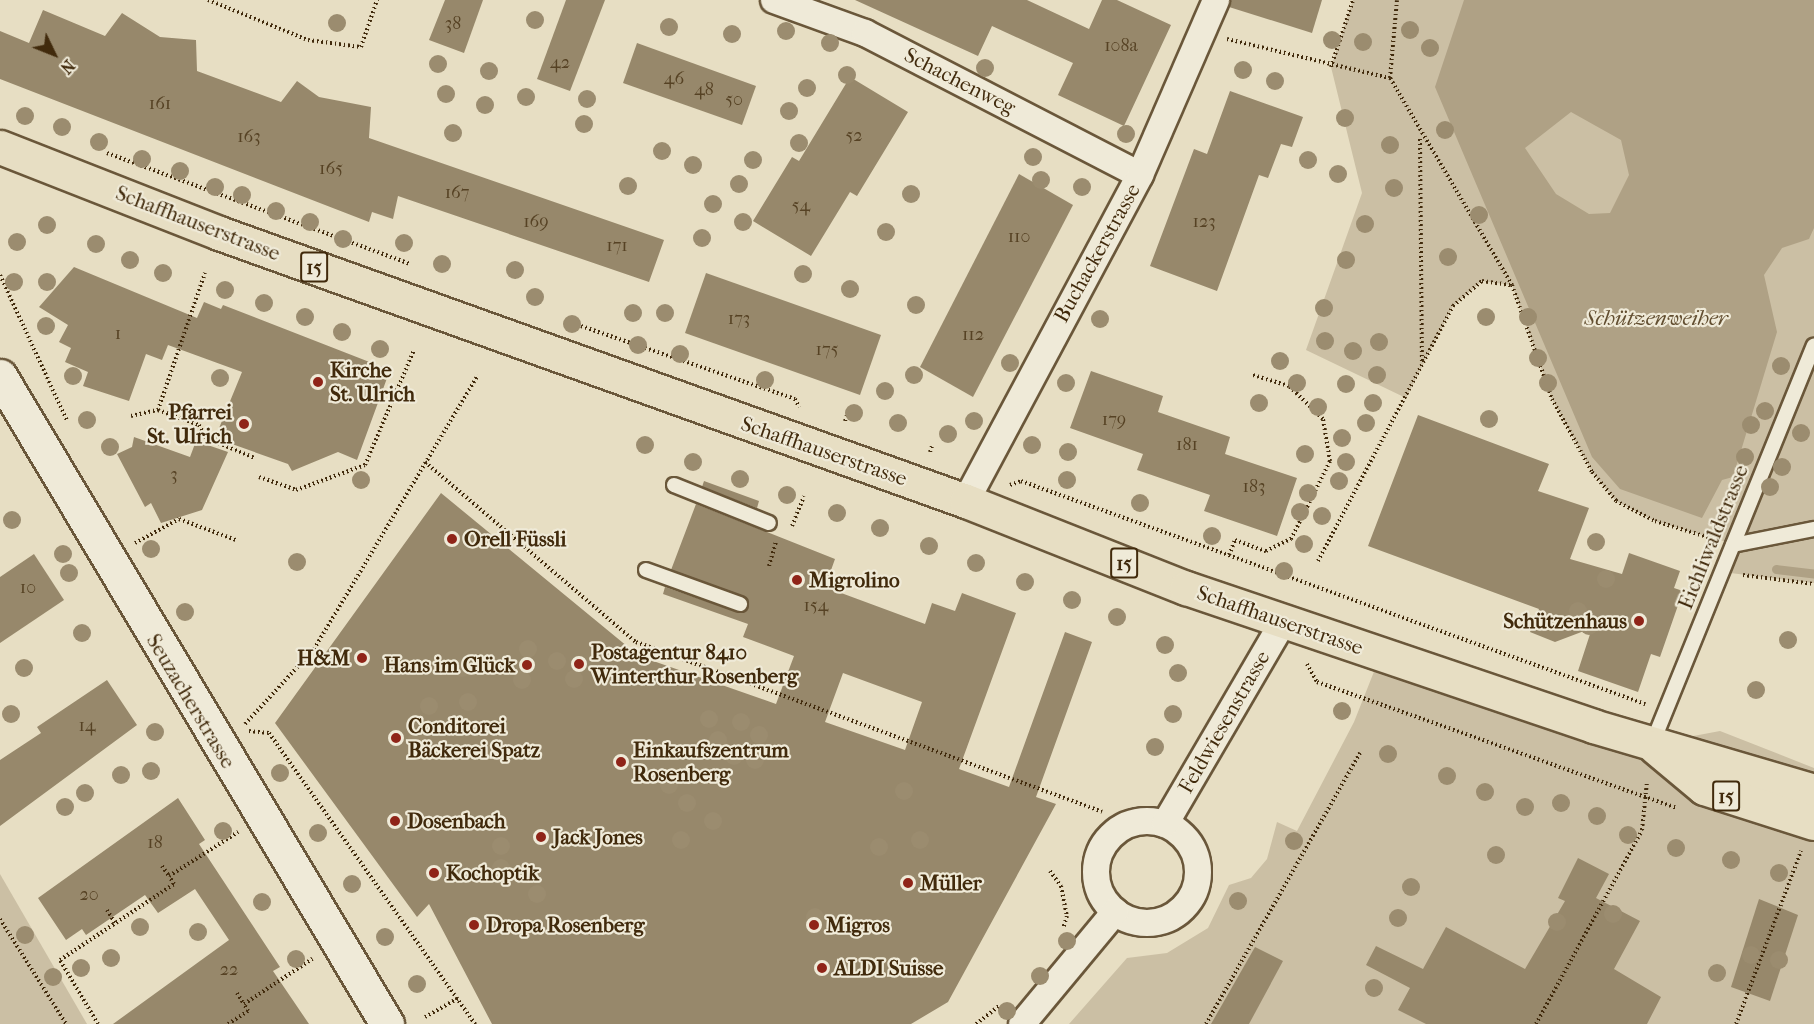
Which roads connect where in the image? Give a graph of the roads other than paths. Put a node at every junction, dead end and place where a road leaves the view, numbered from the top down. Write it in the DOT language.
graph roads {
  1 [pos="774,0"];
  2 [pos="1216,0"];
  3 [pos="0,147"];
  4 [pos="1140,175"];
  5 [pos="1814,346"];
  6 [pos="0,376"];
  7 [pos="674,485"];
  8 [pos="966,501"];
  9 [pos="769,523"];
  10 [pos="1814,529"];
  11 [pos="1733,544"];
  12 [pos="646,570"];
  13 [pos="740,604"];
  14 [pos="1284,620"];
  15 [pos="1652,744"];
  16 [pos="1814,791"];
  17 [pos="1814,823"];
  18 [pos="1165,824"];
  19 [pos="1115,912"];
  20 [pos="387,1024"];
  21 [pos="1022,1024"];
  1 -- 4 [label="street, Schachenweg"];
  2 -- 4 [label="street, Buchackerstrasse"];
  3 -- 8 [label="main road, Schaffhauserstrasse / 15"];
  4 -- 8 [label="street, Buchackerstrasse"];
  5 -- 11 [label="lane, Eichliwaldstrasse"];
  6 -- 20 [label="main road, Seuzacherstrasse"];
  7 -- 9 [label="lane"];
  8 -- 14 [label="main road, Schaffhauserstrasse / 15"];
  10 -- 11 [label="lane"];
  11 -- 15 [label="lane, Eichliwaldstrasse"];
  12 -- 13 [label="lane"];
  14 -- 15 [label="main road, Schaffhauserstrasse / 15"];
  14 -- 18 [label="street, Feldwiesenstrasse"];
  15 -- 16 [label="main road, Schaffhauserstrasse / 15"];
  15 -- 17 [label="main road, Schaffhauserstrasse / 15"];
  18 -- 19 [label="street"];
  18 -- 19 [label="street"];
  19 -- 21 [label="street"];
}
